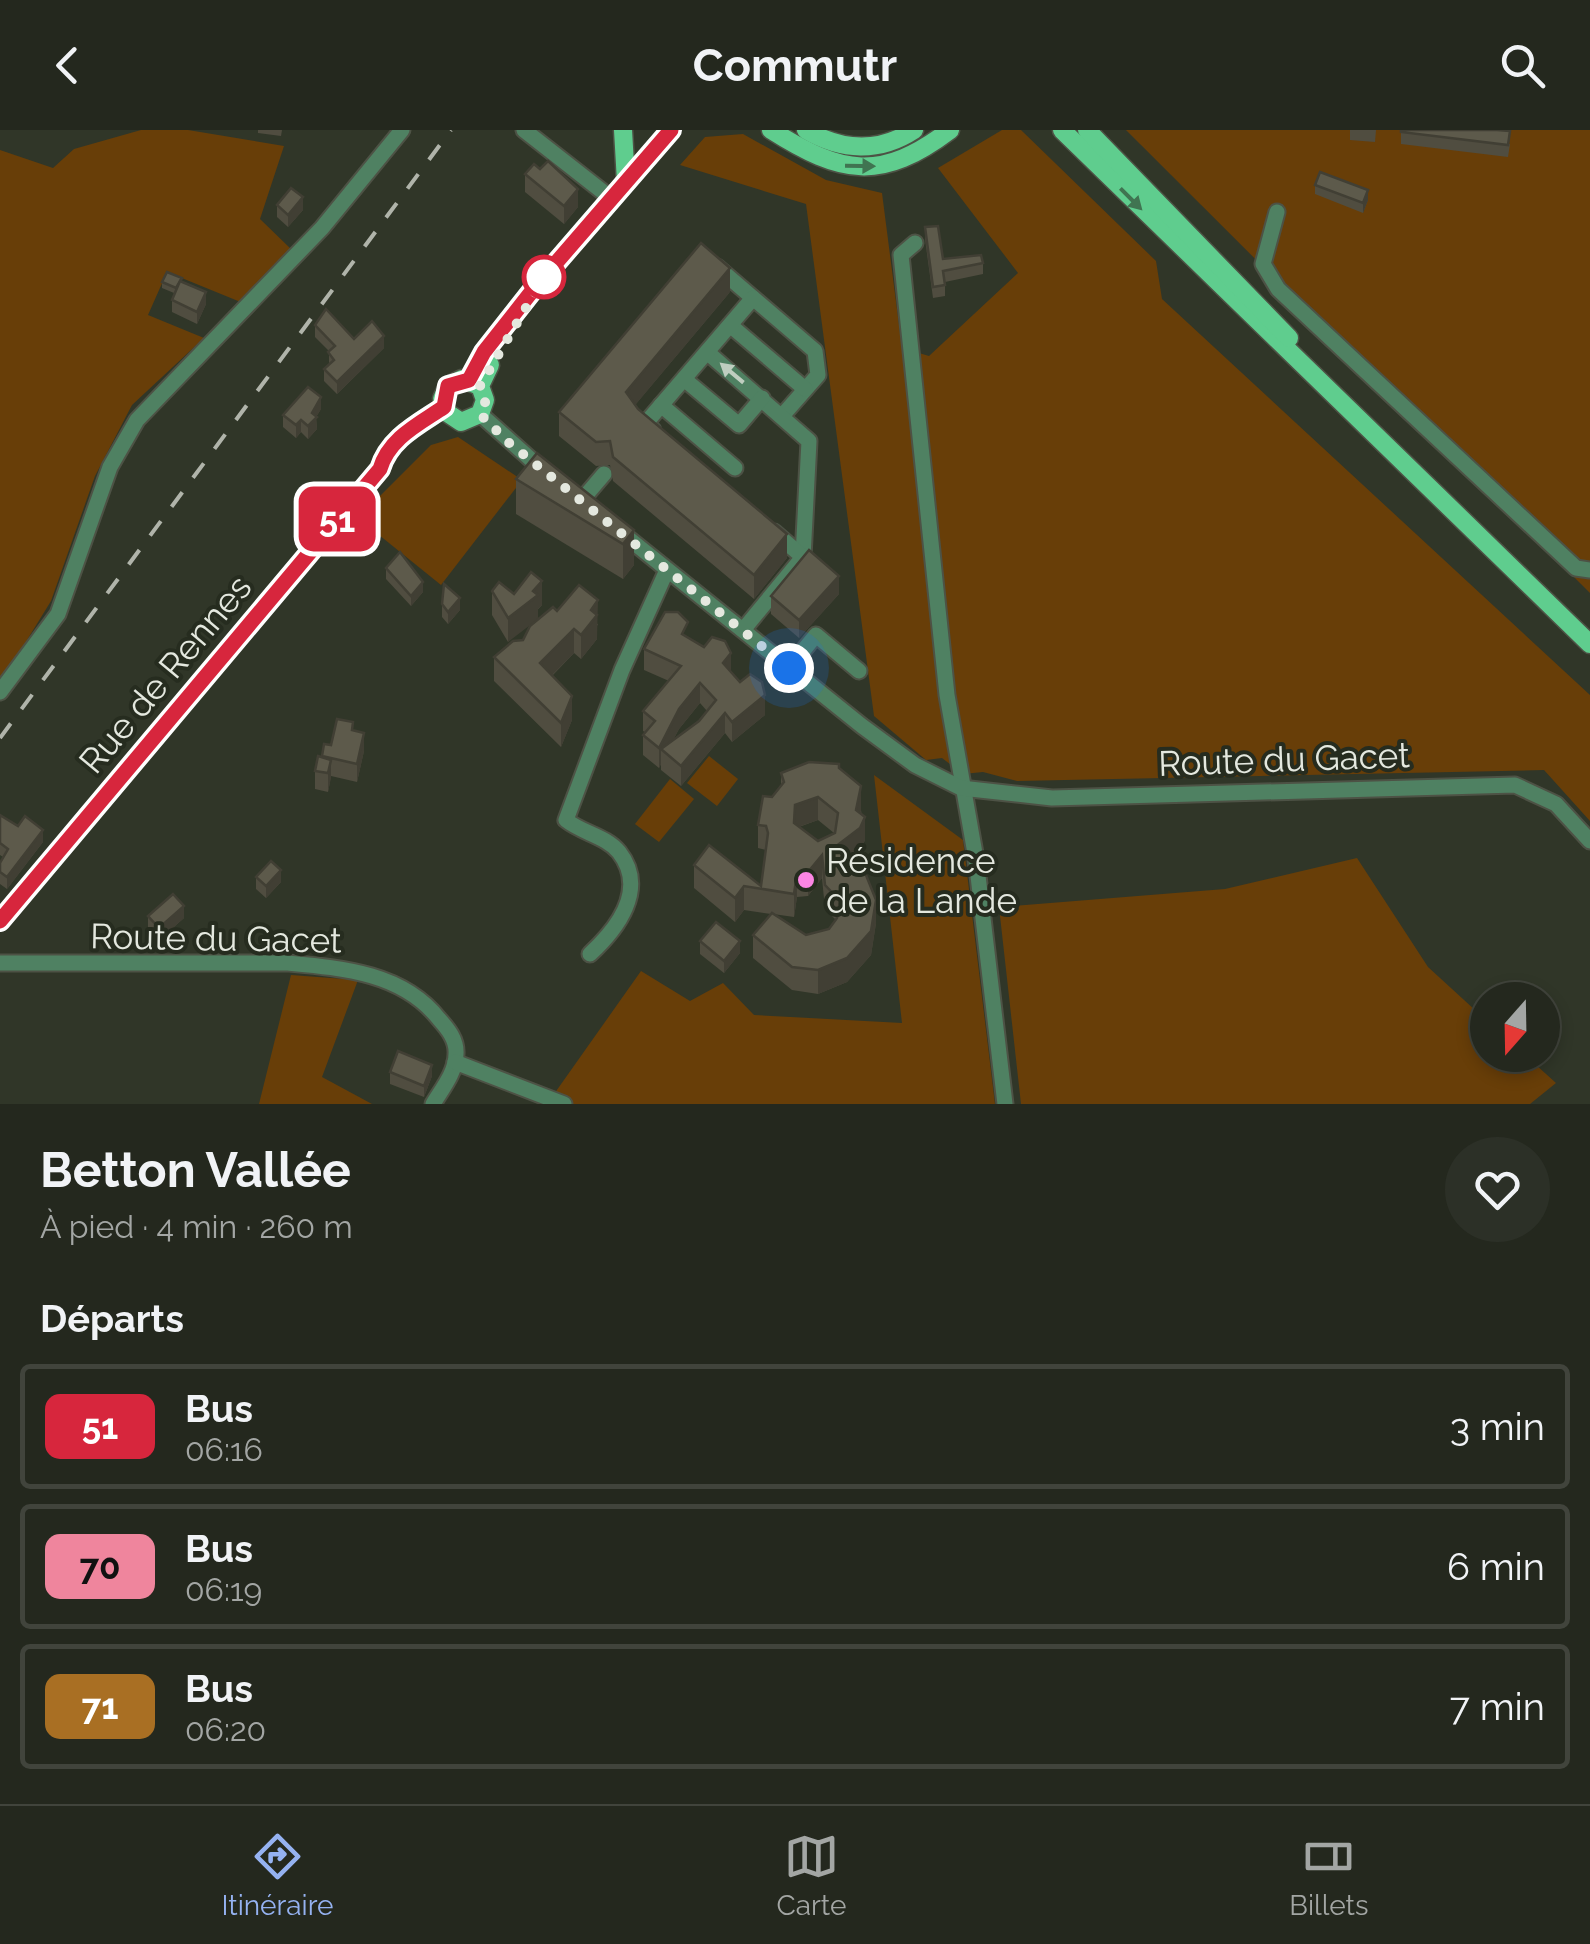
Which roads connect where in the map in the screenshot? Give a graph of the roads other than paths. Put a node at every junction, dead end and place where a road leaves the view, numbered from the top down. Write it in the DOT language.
graph roads {
  1 [pos="402,130"];
  2 [pos="524,130"];
  3 [pos="623,130"];
  4 [pos="686,130"];
  5 [pos="772,130"];
  6 [pos="806,130"];
  7 [pos="914,130"];
  8 [pos="950,130"];
  9 [pos="1062,130"];
  10 [pos="1086,130"];
  11 [pos="667,134"];
  12 [pos="626,182"];
  13 [pos="612,199"];
  14 [pos="1276,212"];
  15 [pos="915,243"];
  16 [pos="697,250"];
  17 [pos="753,298"];
  18 [pos="730,325"];
  19 [pos="707,352"];
  20 [pos="684,379"];
  21 [pos="475,383"];
  22 [pos="806,389"];
  23 [pos="1339,395"];
  24 [pos="762,398"];
  25 [pos="661,405"];
  26 [pos="447,412"];
  27 [pos="782,416"];
  28 [pos="476,417"];
  29 [pos="739,425"];
  30 [pos="660,436"];
  31 [pos="754,438"];
  32 [pos="735,468"];
  33 [pos="604,474"];
  34 [pos="569,491"];
  35 [pos="595,512"];
  36 [pos="760,521"];
  37 [pos="610,524"];
  38 [pos="804,557"];
  39 [pos="667,570"];
  40 [pos="1590,570"];
  41 [pos="743,630"];
  42 [pos="1590,644"];
  43 [pos="789,668"];
  44 [pos="859,671"];
  45 [pos="0,692"];
  46 [pos="961,788"];
  47 [pos="1590,841"];
  48 [pos="0,921"];
  49 [pos="590,954"];
  50 [pos="0,964"];
  51 [pos="455,1062"];
  52 [pos="433,1104"];
  53 [pos="564,1104"];
  54 [pos="1005,1104"];
  1 -- 45 [label="street"];
  2 -- 13 [label="street"];
  3 -- 12 [label="main road"];
  4 -- 11 [label="main road"];
  5 -- 8 [label="main road, one-way"];
  6 -- 7 [label="main road"];
  9 -- 23 [label="main road, one-way"];
  10 -- 23 [label="main road"];
  11 -- 12 [label="main road, Rue de Rennes"];
  12 -- 13 [label="main road, Rue de Rennes"];
  13 -- 21 [label="main road, Rue de Rennes"];
  14 -- 40 [label="street"];
  15 -- 46 [label="street"];
  16 -- 17 [label="street"];
  17 -- 18 [label="street"];
  17 -- 22 [label="street"];
  18 -- 19 [label="street"];
  18 -- 22 [label="street"];
  19 -- 20 [label="street"];
  24 -- 19 [label="street, one-way"];
  20 -- 25 [label="street"];
  20 -- 29 [label="street"];
  21 -- 26 [label="main road, Rue de Rennes"];
  21 -- 28 [label="main road"];
  22 -- 27 [label="street"];
  23 -- 42 [label="main road"];
  24 -- 27 [label="street"];
  24 -- 29 [label="street"];
  25 -- 30 [label="street"];
  25 -- 32 [label="street"];
  26 -- 28 [label="main road"];
  26 -- 48 [label="main road, Rue de Rennes"];
  27 -- 38 [label="street"];
  28 -- 34 [label="street"];
  29 -- 31 [label="street"];
  33 -- 34 [label="street"];
  34 -- 35 [label="street"];
  36 -- 38 [label="street"];
  37 -- 39 [label="street, Route du Gacet"];
  38 -- 41 [label="street"];
  39 -- 41 [label="street, Route du Gacet"];
  39 -- 49 [label="street"];
  41 -- 43 [label="street, Route du Gacet"];
  43 -- 44 [label="street"];
  43 -- 46 [label="street, Route du Gacet"];
  46 -- 47 [label="street, Route du Gacet"];
  46 -- 54 [label="street"];
  50 -- 51 [label="street, Route du Gacet"];
  51 -- 52 [label="street"];
  51 -- 53 [label="street"];
}
